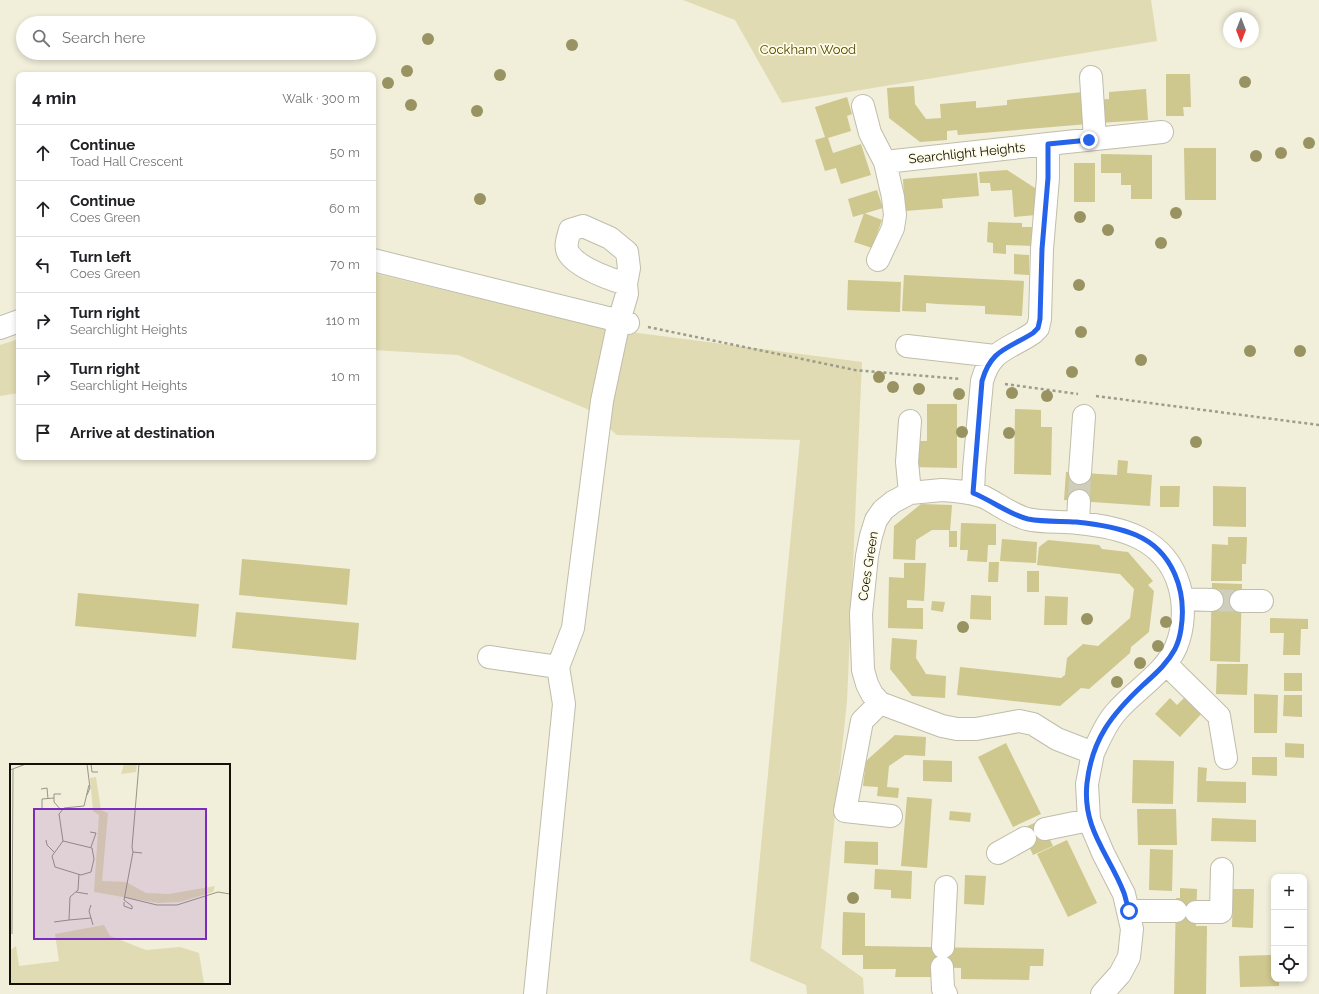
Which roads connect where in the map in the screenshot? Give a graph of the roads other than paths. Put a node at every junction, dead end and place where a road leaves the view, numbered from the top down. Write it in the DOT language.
graph roads {
  1 [pos="1091,77"];
  2 [pos="863,106"];
  3 [pos="1162,132"];
  4 [pos="1092,139"];
  5 [pos="1048,144"];
  6 [pos="885,162"];
  7 [pos="878,260"];
  8 [pos="376,261"];
  9 [pos="626,284"];
  10 [pos="16,322"];
  11 [pos="624,322"];
  12 [pos="0,328"];
  13 [pos="907,346"];
  14 [pos="994,356"];
  15 [pos="1084,416"];
  16 [pos="910,421"];
  17 [pos="1080,473"];
  18 [pos="910,493"];
  19 [pos="973,493"];
  20 [pos="1079,501"];
  21 [pos="1078,522"];
  22 [pos="1183,599"];
  23 [pos="1212,600"];
  24 [pos="489,657"];
  25 [pos="1166,664"];
  26 [pos="558,667"];
  27 [pos="880,702"];
  28 [pos="1093,753"];
  29 [pos="1226,758"];
  30 [pos="891,816"];
  31 [pos="1090,820"];
  32 [pos="1045,828"];
  33 [pos="1026,838"];
  34 [pos="998,853"];
  35 [pos="1222,869"];
  36 [pos="946,887"];
  37 [pos="1129,911"];
  38 [pos="1110,991"];
  39 [pos="535,994"];
  40 [pos="946,994"];
  1 -- 4 [label="street"];
  2 -- 6 [label="street"];
  3 -- 4 [label="street, Searchlight Heights"];
  4 -- 5 [label="street, Searchlight Heights"];
  5 -- 6 [label="street, Searchlight Heights"];
  5 -- 14 [label="street"];
  6 -- 7 [label="street"];
  8 -- 11 [label="street"];
  9 -- 11 [label="street"];
  10 -- 12 [label="street"];
  11 -- 26 [label="street"];
  13 -- 14 [label="street"];
  14 -- 19 [label="street"];
  15 -- 17 [label="street"];
  16 -- 18 [label="street"];
  18 -- 19 [label="street, Coes Green"];
  18 -- 27 [label="street, Coes Green"];
  19 -- 21 [label="street, Coes Green"];
  20 -- 21 [label="street"];
  21 -- 22 [label="street, Coes Green"];
  22 -- 23 [label="street"];
  22 -- 25 [label="street, Coes Green"];
  24 -- 26 [label="street"];
  25 -- 28 [label="street, Coes Green"];
  25 -- 29 [label="street"];
  26 -- 39 [label="street"];
  27 -- 28 [label="street"];
  27 -- 30 [label="street"];
  28 -- 31 [label="street, Coes Green"];
  31 -- 32 [label="street"];
  31 -- 37 [label="street, Coes Green"];
  33 -- 34 [label="street"];
  35 -- 37 [label="street"];
  36 -- 40 [label="street"];
  37 -- 38 [label="street, Coes Green"];
}
